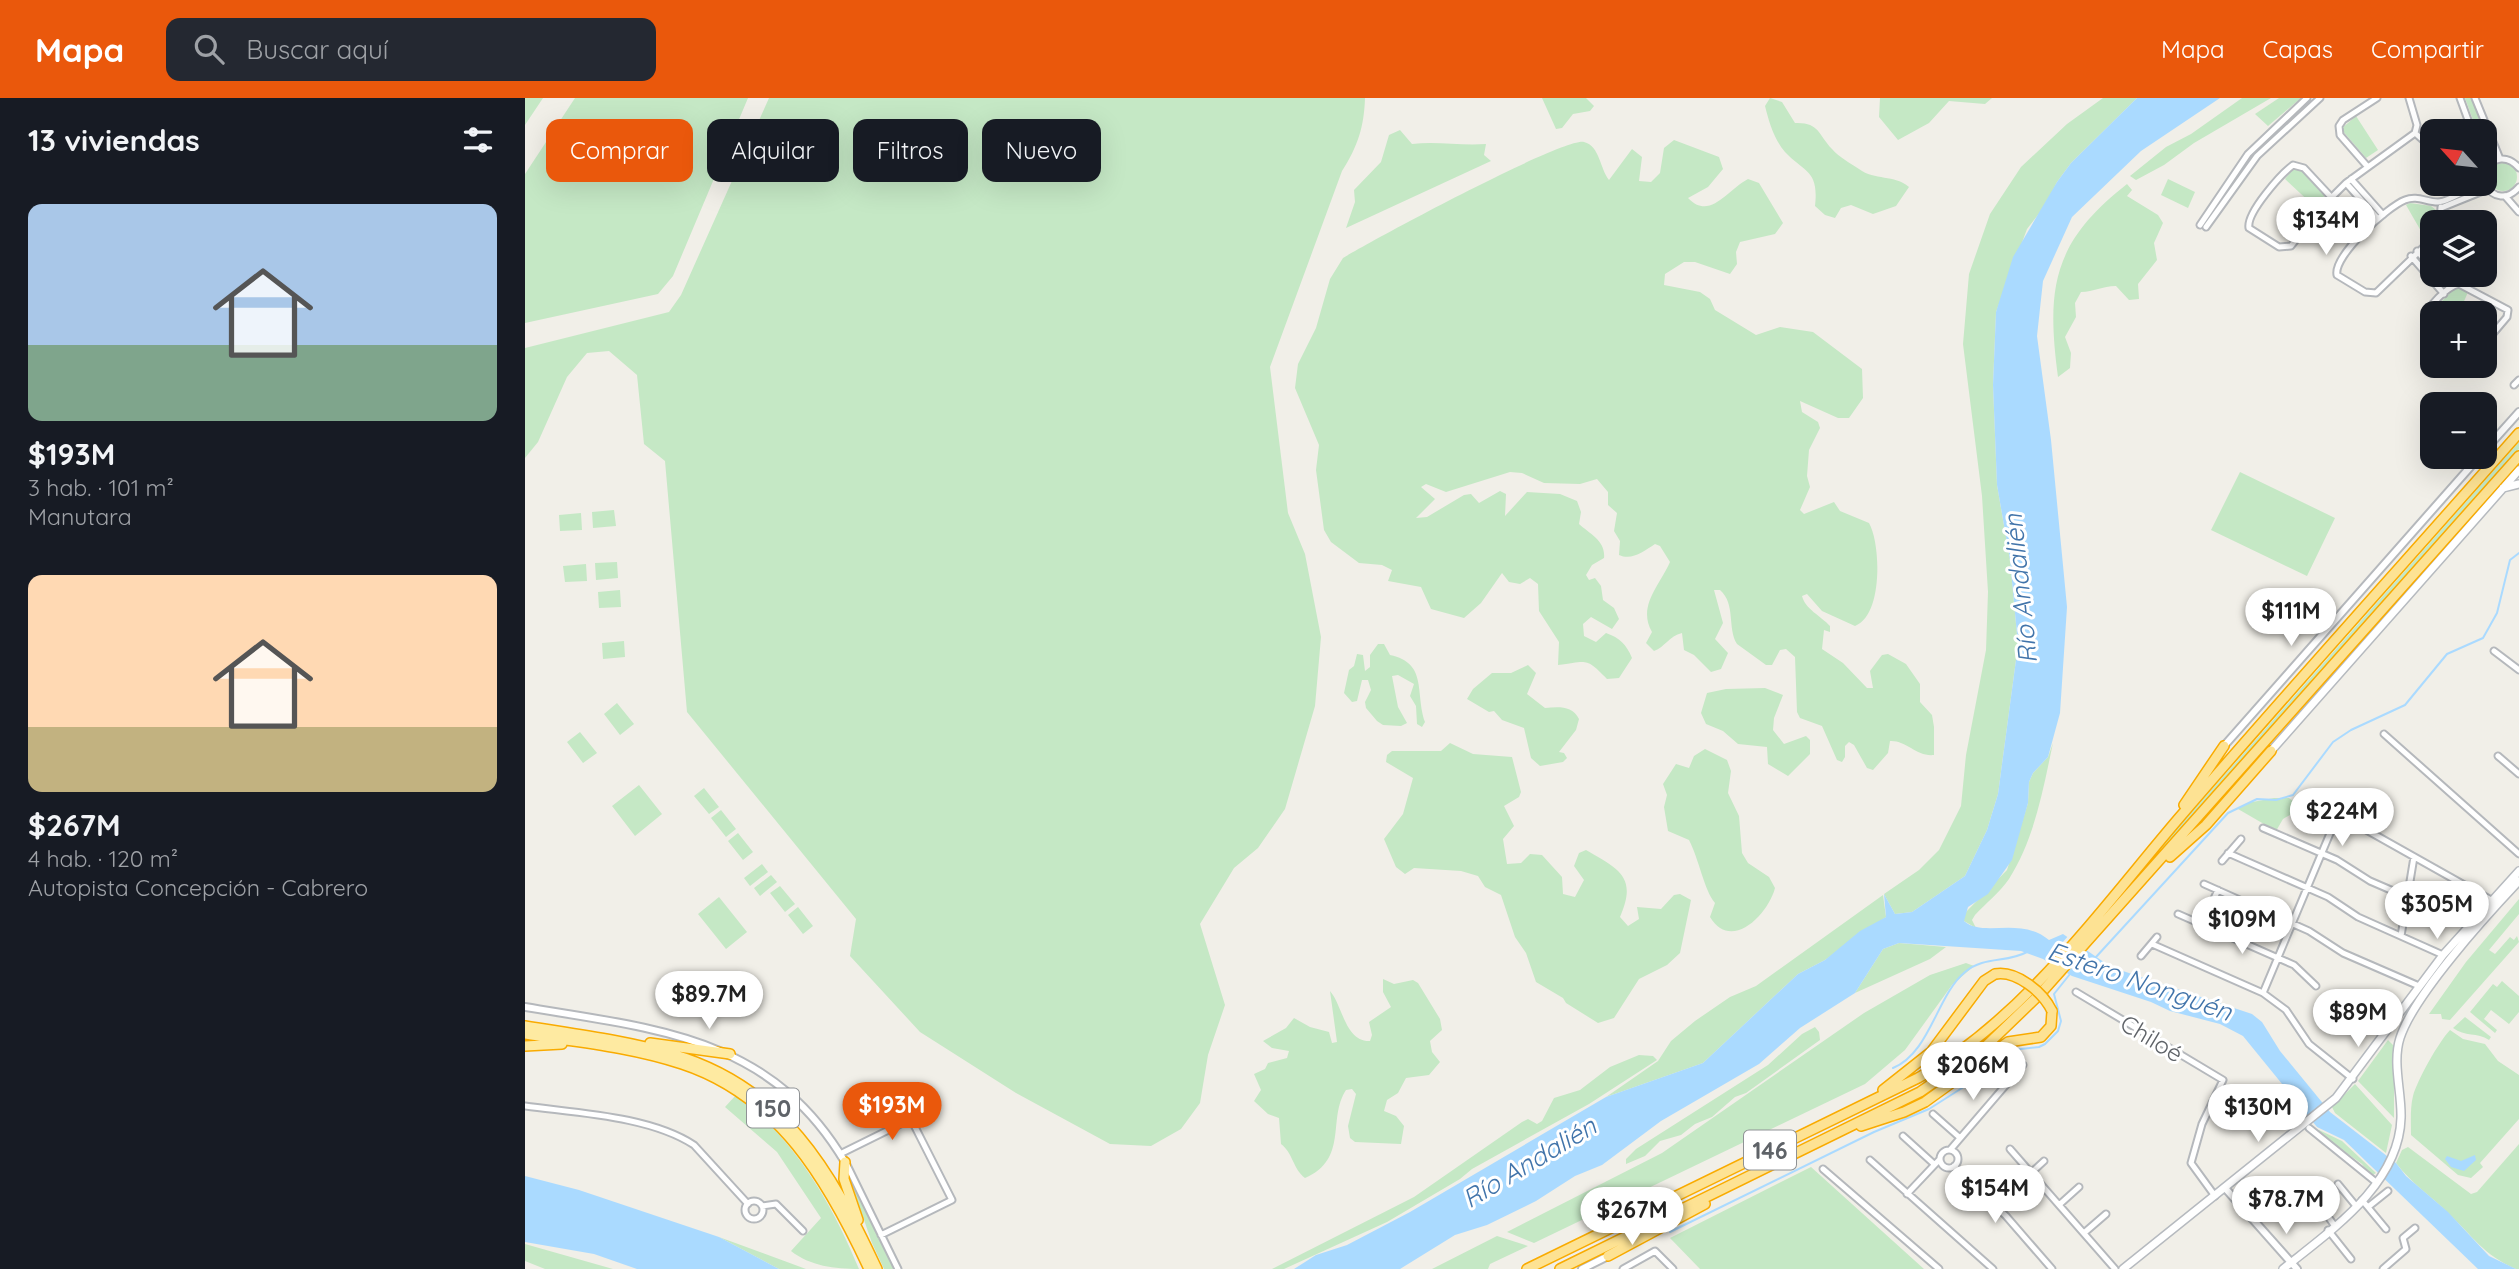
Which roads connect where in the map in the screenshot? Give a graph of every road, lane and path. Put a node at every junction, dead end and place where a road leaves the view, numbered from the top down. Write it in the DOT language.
graph roads {
  1 [pos="2307,98"];
  2 [pos="2320,98"];
  3 [pos="2377,98"];
  4 [pos="2409,98"];
  5 [pos="2461,98"];
  6 [pos="2475,98"];
  7 [pos="2468,119"];
  8 [pos="2415,133"];
  9 [pos="2420,137"];
  10 [pos="2518,155"];
  11 [pos="2500,159"];
  12 [pos="2497,160"];
  13 [pos="2510,160"];
  14 [pos="2367,166"];
  15 [pos="2519,167"];
  16 [pos="2348,181"];
  17 [pos="2519,187"];
  18 [pos="2451,196"];
  19 [pos="2466,196"];
  20 [pos="2497,196"];
  21 [pos="2505,196"];
  22 [pos="2331,197"];
  23 [pos="2438,202"];
  24 [pos="2441,208"];
  25 [pos="2519,212"];
  26 [pos="2380,217"];
  27 [pos="2420,249"];
  28 [pos="2417,251"];
  29 [pos="2420,254"];
  30 [pos="2411,256"];
  31 [pos="2450,288"];
  32 [pos="2444,294"];
  33 [pos="2437,301"];
  34 [pos="2494,301"];
  35 [pos="2497,303"];
  36 [pos="2497,329"];
  37 [pos="2519,380"];
  38 [pos="2514,386"];
  39 [pos="2519,412"];
  40 [pos="2519,433"];
  41 [pos="2497,437"];
  42 [pos="2519,456"];
  43 [pos="2468,469"];
  44 [pos="2519,470"];
  45 [pos="2519,484"];
  46 [pos="2503,489"];
  47 [pos="2494,651"];
  48 [pos="2519,670"];
  49 [pos="2384,734"];
  50 [pos="2224,746"];
  51 [pos="2271,751"];
  52 [pos="2498,756"];
  53 [pos="2519,774"];
  54 [pos="2344,800"];
  55 [pos="2313,805"];
  56 [pos="2337,815"];
  57 [pos="2263,828"];
  58 [pos="2164,836"];
  59 [pos="2241,839"];
  60 [pos="2228,853"];
  61 [pos="2322,853"];
  62 [pos="2519,855"];
  63 [pos="2414,857"];
  64 [pos="2222,861"];
  65 [pos="2519,871"];
  66 [pos="2519,881"];
  67 [pos="2140,883"];
  68 [pos="2204,884"];
  69 [pos="2307,888"];
  70 [pos="2218,890"];
  71 [pos="2407,897"];
  72 [pos="2491,900"];
  73 [pos="2178,914"];
  74 [pos="2293,923"];
  75 [pos="2202,924"];
  76 [pos="2400,936"];
  77 [pos="2157,937"];
  78 [pos="2151,944"];
  79 [pos="2443,955"];
  80 [pos="2141,956"];
  81 [pos="2277,957"];
  82 [pos="2316,986"];
  83 [pos="2419,986"];
  84 [pos="2076,992"];
  85 [pos="2263,993"];
  86 [pos="525,1007"];
  87 [pos="525,1026"];
  88 [pos="525,1034"];
  89 [pos="620,1042"];
  90 [pos="585,1044"];
  91 [pos="525,1046"];
  92 [pos="730,1054"];
  93 [pos="2024,1065"];
  94 [pos="2353,1079"];
  95 [pos="525,1106"];
  96 [pos="1858,1107"];
  97 [pos="933,1108"];
  98 [pos="1933,1114"];
  99 [pos="911,1119"];
  100 [pos="2309,1125"];
  101 [pos="1836,1134"];
  102 [pos="1903,1136"];
  103 [pos="1959,1137"];
  104 [pos="2010,1149"];
  105 [pos="1949,1150"];
  106 [pos="842,1158"];
  107 [pos="1940,1159"];
  108 [pos="1870,1160"];
  109 [pos="2044,1161"];
  110 [pos="1934,1164"];
  111 [pos="1954,1166"];
  112 [pos="1823,1169"];
  113 [pos="2031,1173"];
  114 [pos="1749,1176"];
  115 [pos="2378,1182"];
  116 [pos="2338,1184"];
  117 [pos="2079,1187"];
  118 [pos="2225,1188"];
  119 [pos="2388,1191"];
  120 [pos="1907,1194"];
  121 [pos="2215,1196"];
  122 [pos="2317,1201"];
  123 [pos="750,1202"];
  124 [pos="2365,1203"];
  125 [pos="2059,1205"];
  126 [pos="762,1206"];
  127 [pos="2356,1206"];
  128 [pos="2106,1214"];
  129 [pos="2331,1228"];
  130 [pos="2415,1228"];
  131 [pos="2386,1229"];
  132 [pos="803,1231"];
  133 [pos="2084,1233"];
  134 [pos="881,1234"];
  135 [pos="867,1248"];
  136 [pos="1608,1256"];
  137 [pos="2351,1259"];
  138 [pos="897,1266"];
  139 [pos="2294,1266"];
  140 [pos="1622,1268"];
  141 [pos="869,1269"];
  142 [pos="877,1269"];
  143 [pos="1527,1269"];
  144 [pos="1560,1269"];
  145 [pos="1582,1269"];
  146 [pos="1673,1269"];
  147 [pos="1939,1269"];
  148 [pos="1993,1269"];
  149 [pos="2052,1269"];
  150 [pos="2115,1269"];
  151 [pos="2123,1269"];
  152 [pos="2283,1269"];
  153 [pos="2383,1269"];
  1 -- 2 [label="street"];
  3 -- 14 [label="street"];
  4 -- 8 [label="street"];
  5 -- 7 [label="street"];
  6 -- 11 [label="street"];
  8 -- 9 [label="street"];
  8 -- 14 [label="street"];
  10 -- 13 [label="street"];
  11 -- 12 [label="street"];
  11 -- 13 [label="street"];
  13 -- 15 [label="street"];
  14 -- 16 [label="street"];
  16 -- 22 [label="street"];
  16 -- 26 [label="street"];
  17 -- 21 [label="street"];
  18 -- 23 [label="street"];
  19 -- 24 [label="street"];
  20 -- 21 [label="street"];
  21 -- 25 [label="street"];
  22 -- 22 [label="street"];
  23 -- 24 [label="street"];
  23 -- 26 [label="street"];
  26 -- 30 [label="street"];
  27 -- 28 [label="street"];
  28 -- 29 [label="street"];
  28 -- 30 [label="street"];
  30 -- 32 [label="street"];
  31 -- 32 [label="street"];
  31 -- 34 [label="street"];
  32 -- 33 [label="street"];
  35 -- 36 [label="street"];
  37 -- 38 [label="street"];
  39 -- 41 [label="street"];
  40 -- 58 [label="highway, 146"];
  42 -- 67 [label="highway, 146"];
  43 -- 50 [label="street"];
  44 -- 46 [label="main road"];
  45 -- 46 [label="main road"];
  46 -- 51 [label="main road"];
  47 -- 48 [label="street"];
  49 -- 62 [label="street"];
  50 -- 58 [label="highway"];
  51 -- 67 [label="highway"];
  52 -- 53 [label="street"];
  54 -- 56 [label="street"];
  55 -- 56 [label="street"];
  56 -- 61 [label="street"];
  56 -- 63 [label="street"];
  57 -- 61 [label="street"];
  58 -- 96 [label="highway, 146"];
  59 -- 60 [label="street"];
  60 -- 64 [label="street"];
  60 -- 69 [label="street"];
  61 -- 69 [label="street"];
  61 -- 71 [label="street"];
  63 -- 71 [label="street"];
  63 -- 72 [label="street"];
  65 -- 72 [label="main road"];
  66 -- 115 [label="main road"];
  67 -- 101 [label="highway, 146"];
  68 -- 70 [label="street"];
  69 -- 74 [label="street"];
  69 -- 76 [label="street"];
  70 -- 74 [label="street"];
  70 -- 75 [label="street"];
  71 -- 76 [label="street"];
  72 -- 79 [label="main road"];
  73 -- 75 [label="street"];
  74 -- 81 [label="street"];
  74 -- 83 [label="street"];
  75 -- 81 [label="street"];
  76 -- 79 [label="street"];
  77 -- 78 [label="street"];
  78 -- 80 [label="street"];
  78 -- 85 [label="street"];
  79 -- 83 [label="main road"];
  81 -- 82 [label="street"];
  81 -- 85 [label="street"];
  83 -- 94 [label="main road"];
  84 -- 121 [label="street, Chiloé"];
  85 -- 94 [label="street"];
  86 -- 92 [label="street"];
  87 -- 89 [label="highway, 150"];
  88 -- 90 [label="highway, 150"];
  89 -- 92 [label="highway"];
  89 -- 135 [label="highway, 150"];
  90 -- 91 [label="highway"];
  90 -- 141 [label="highway, 150"];
  92 -- 106 [label="street"];
  93 -- 103 [label="street"];
  94 -- 100 [label="main road"];
  95 -- 123 [label="street"];
  96 -- 101 [label="highway, bridge"];
  96 -- 143 [label="highway, 146"];
  97 -- 99 [label="street"];
  98 -- 103 [label="street"];
  99 -- 106 [label="street"];
  99 -- 134 [label="street"];
  100 -- 115 [label="street"];
  100 -- 118 [label="main road"];
  101 -- 114 [label="highway, 146"];
  102 -- 110 [label="street"];
  103 -- 105 [label="street"];
  104 -- 113 [label="street"];
  105 -- 107 [label="street"];
  105 -- 111 [label="street"];
  106 -- 134 [label="street"];
  106 -- 135 [label="highway"];
  107 -- 110 [label="street"];
  107 -- 111 [label="street"];
  108 -- 120 [label="street"];
  109 -- 113 [label="street"];
  110 -- 120 [label="street"];
  111 -- 149 [label="street"];
  112 -- 147 [label="street"];
  113 -- 125 [label="street"];
  114 -- 136 [label="highway"];
  114 -- 144 [label="highway, 146"];
  115 -- 124 [label="main road"];
  116 -- 127 [label="street"];
  117 -- 125 [label="street"];
  118 -- 121 [label="main road"];
  118 -- 139 [label="street"];
  119 -- 124 [label="street"];
  120 -- 148 [label="street"];
  121 -- 151 [label="main road"];
  122 -- 129 [label="street"];
  123 -- 126 [label="street"];
  123 -- 126 [label="street"];
  124 -- 127 [label="main road"];
  124 -- 131 [label="street"];
  125 -- 133 [label="street"];
  126 -- 132 [label="street"];
  127 -- 129 [label="main road"];
  128 -- 133 [label="street"];
  129 -- 137 [label="street"];
  129 -- 139 [label="main road"];
  130 -- 153 [label="street"];
  133 -- 150 [label="street"];
  134 -- 138 [label="street"];
  135 -- 142 [label="highway, 150"];
  136 -- 145 [label="street"];
  139 -- 152 [label="main road"];
  140 -- 146 [label="street"];
}
